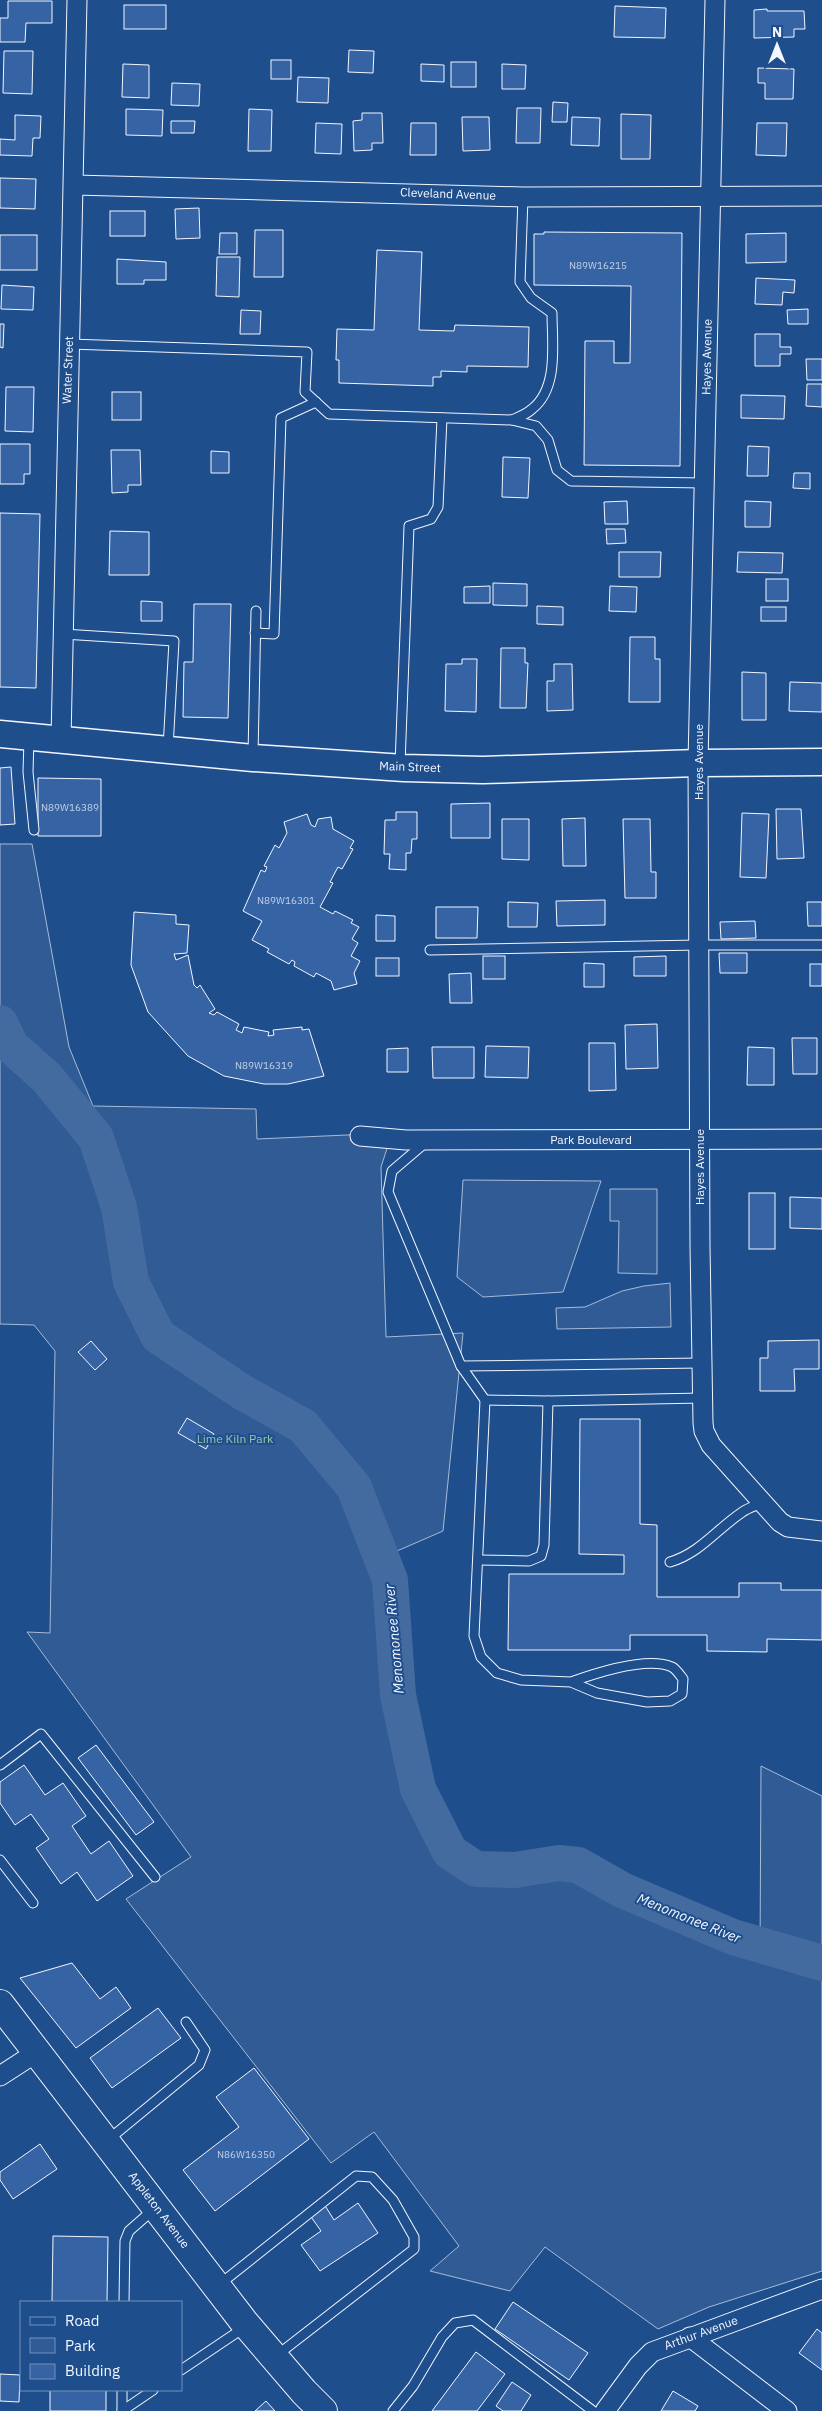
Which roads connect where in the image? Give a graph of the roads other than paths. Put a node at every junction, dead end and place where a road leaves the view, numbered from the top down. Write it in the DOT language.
graph roads {
  1 [pos="77,0"];
  2 [pos="714,0"];
  3 [pos="74,185"];
  4 [pos="523,196"];
  5 [pos="712,196"];
  6 [pos="822,196"];
  7 [pos="68,344"];
  8 [pos="316,402"];
  9 [pos="442,418"];
  10 [pos="512,420"];
  11 [pos="704,483"];
  12 [pos="256,611"];
  13 [pos="255,633"];
  14 [pos="62,634"];
  15 [pos="0,734"];
  16 [pos="29,736"];
  17 [pos="61,740"];
  18 [pos="168,749"];
  19 [pos="253,758"];
  20 [pos="698,762"];
  21 [pos="822,762"];
  22 [pos="400,768"];
  23 [pos="34,830"];
  24 [pos="700,945"];
  25 [pos="822,945"];
  26 [pos="430,950"];
  27 [pos="360,1136"];
  28 [pos="822,1139"];
  29 [pos="428,1140"];
  30 [pos="700,1140"];
  31 [pos="702,1363"];
  32 [pos="461,1366"];
  33 [pos="703,1398"];
  34 [pos="485,1400"];
  35 [pos="548,1401"];
  36 [pos="762,1503"];
  37 [pos="822,1531"];
  38 [pos="479,1560"];
  39 [pos="670,1562"];
  40 [pos="571,1682"];
  41 [pos="0,1765"];
  42 [pos="0,1860"];
  43 [pos="155,1877"];
  44 [pos="33,1903"];
  45 [pos="0,2004"];
  46 [pos="186,2022"];
  47 [pos="37,2052"];
  48 [pos="0,2076"];
  49 [pos="107,2141"];
  50 [pos="156,2207"];
  51 [pos="217,2287"];
  52 [pos="822,2289"];
  53 [pos="124,2301"];
  54 [pos="247,2326"];
  55 [pos="690,2337"];
  56 [pos="274,2357"];
  57 [pos="182,2369"];
  58 [pos="122,2391"];
  59 [pos="151,2391"];
  60 [pos="122,2411"];
  61 [pos="323,2411"];
  62 [pos="393,2411"];
  63 [pos="593,2411"];
  64 [pos="605,2411"];
  65 [pos="787,2411"];
  1 -- 3 [label="street, Water Street"];
  2 -- 5 [label="street, Hayes Avenue"];
  3 -- 4 [label="street, Cleveland Avenue"];
  3 -- 7 [label="street, Water Street"];
  4 -- 5 [label="street, Cleveland Avenue"];
  4 -- 10 [label="lane"];
  5 -- 6 [label="street, Cleveland Avenue"];
  5 -- 11 [label="street, Hayes Avenue"];
  7 -- 8 [label="lane"];
  7 -- 14 [label="street, Water Street"];
  8 -- 9 [label="lane"];
  8 -- 13 [label="lane"];
  9 -- 10 [label="lane"];
  9 -- 22 [label="lane"];
  10 -- 11 [label="lane"];
  11 -- 20 [label="street, Hayes Avenue"];
  12 -- 13 [label="lane"];
  13 -- 19 [label="lane"];
  14 -- 17 [label="street, Water Street"];
  14 -- 18 [label="lane"];
  15 -- 16 [label="main road, Main Street"];
  16 -- 17 [label="main road, Main Street"];
  16 -- 23 [label="lane"];
  17 -- 18 [label="main road, Main Street"];
  18 -- 19 [label="main road, Main Street"];
  19 -- 22 [label="main road, Main Street"];
  20 -- 21 [label="main road, Main Street"];
  20 -- 22 [label="main road, Main Street"];
  20 -- 24 [label="street, Hayes Avenue"];
  24 -- 25 [label="lane"];
  24 -- 26 [label="lane"];
  24 -- 30 [label="street, Hayes Avenue"];
  27 -- 29 [label="street, Park Boulevard"];
  28 -- 30 [label="street, Park Boulevard"];
  29 -- 30 [label="street, Park Boulevard"];
  29 -- 32 [label="lane"];
  30 -- 31 [label="street, Hayes Avenue"];
  31 -- 32 [label="lane"];
  31 -- 33 [label="street, Hayes Avenue"];
  32 -- 34 [label="lane"];
  33 -- 35 [label="lane"];
  33 -- 36 [label="street, Hayes Avenue"];
  34 -- 35 [label="lane"];
  34 -- 38 [label="lane"];
  35 -- 38 [label="lane"];
  36 -- 37 [label="street, Hayes Avenue"];
  36 -- 39 [label="lane"];
  38 -- 40 [label="lane"];
  40 -- 40 [label="lane"];
  41 -- 43 [label="lane"];
  42 -- 44 [label="lane"];
  45 -- 47 [label="main road, Appleton Avenue"];
  46 -- 49 [label="lane"];
  47 -- 48 [label="street"];
  47 -- 49 [label="main road, Appleton Avenue"];
  49 -- 50 [label="main road, Appleton Avenue"];
  50 -- 51 [label="main road, Appleton Avenue"];
  50 -- 53 [label="lane"];
  51 -- 54 [label="main road, Appleton Avenue"];
  51 -- 56 [label="lane"];
  52 -- 55 [label="street, Arthur Avenue"];
  54 -- 56 [label="main road, Appleton Avenue"];
  54 -- 57 [label="lane"];
  55 -- 64 [label="street, Arthur Avenue"];
  55 -- 65 [label="street"];
  56 -- 61 [label="main road, Appleton Avenue"];
  58 -- 60 [label="lane"];
  59 -- 60 [label="lane"];
  62 -- 63 [label="lane"];
}
